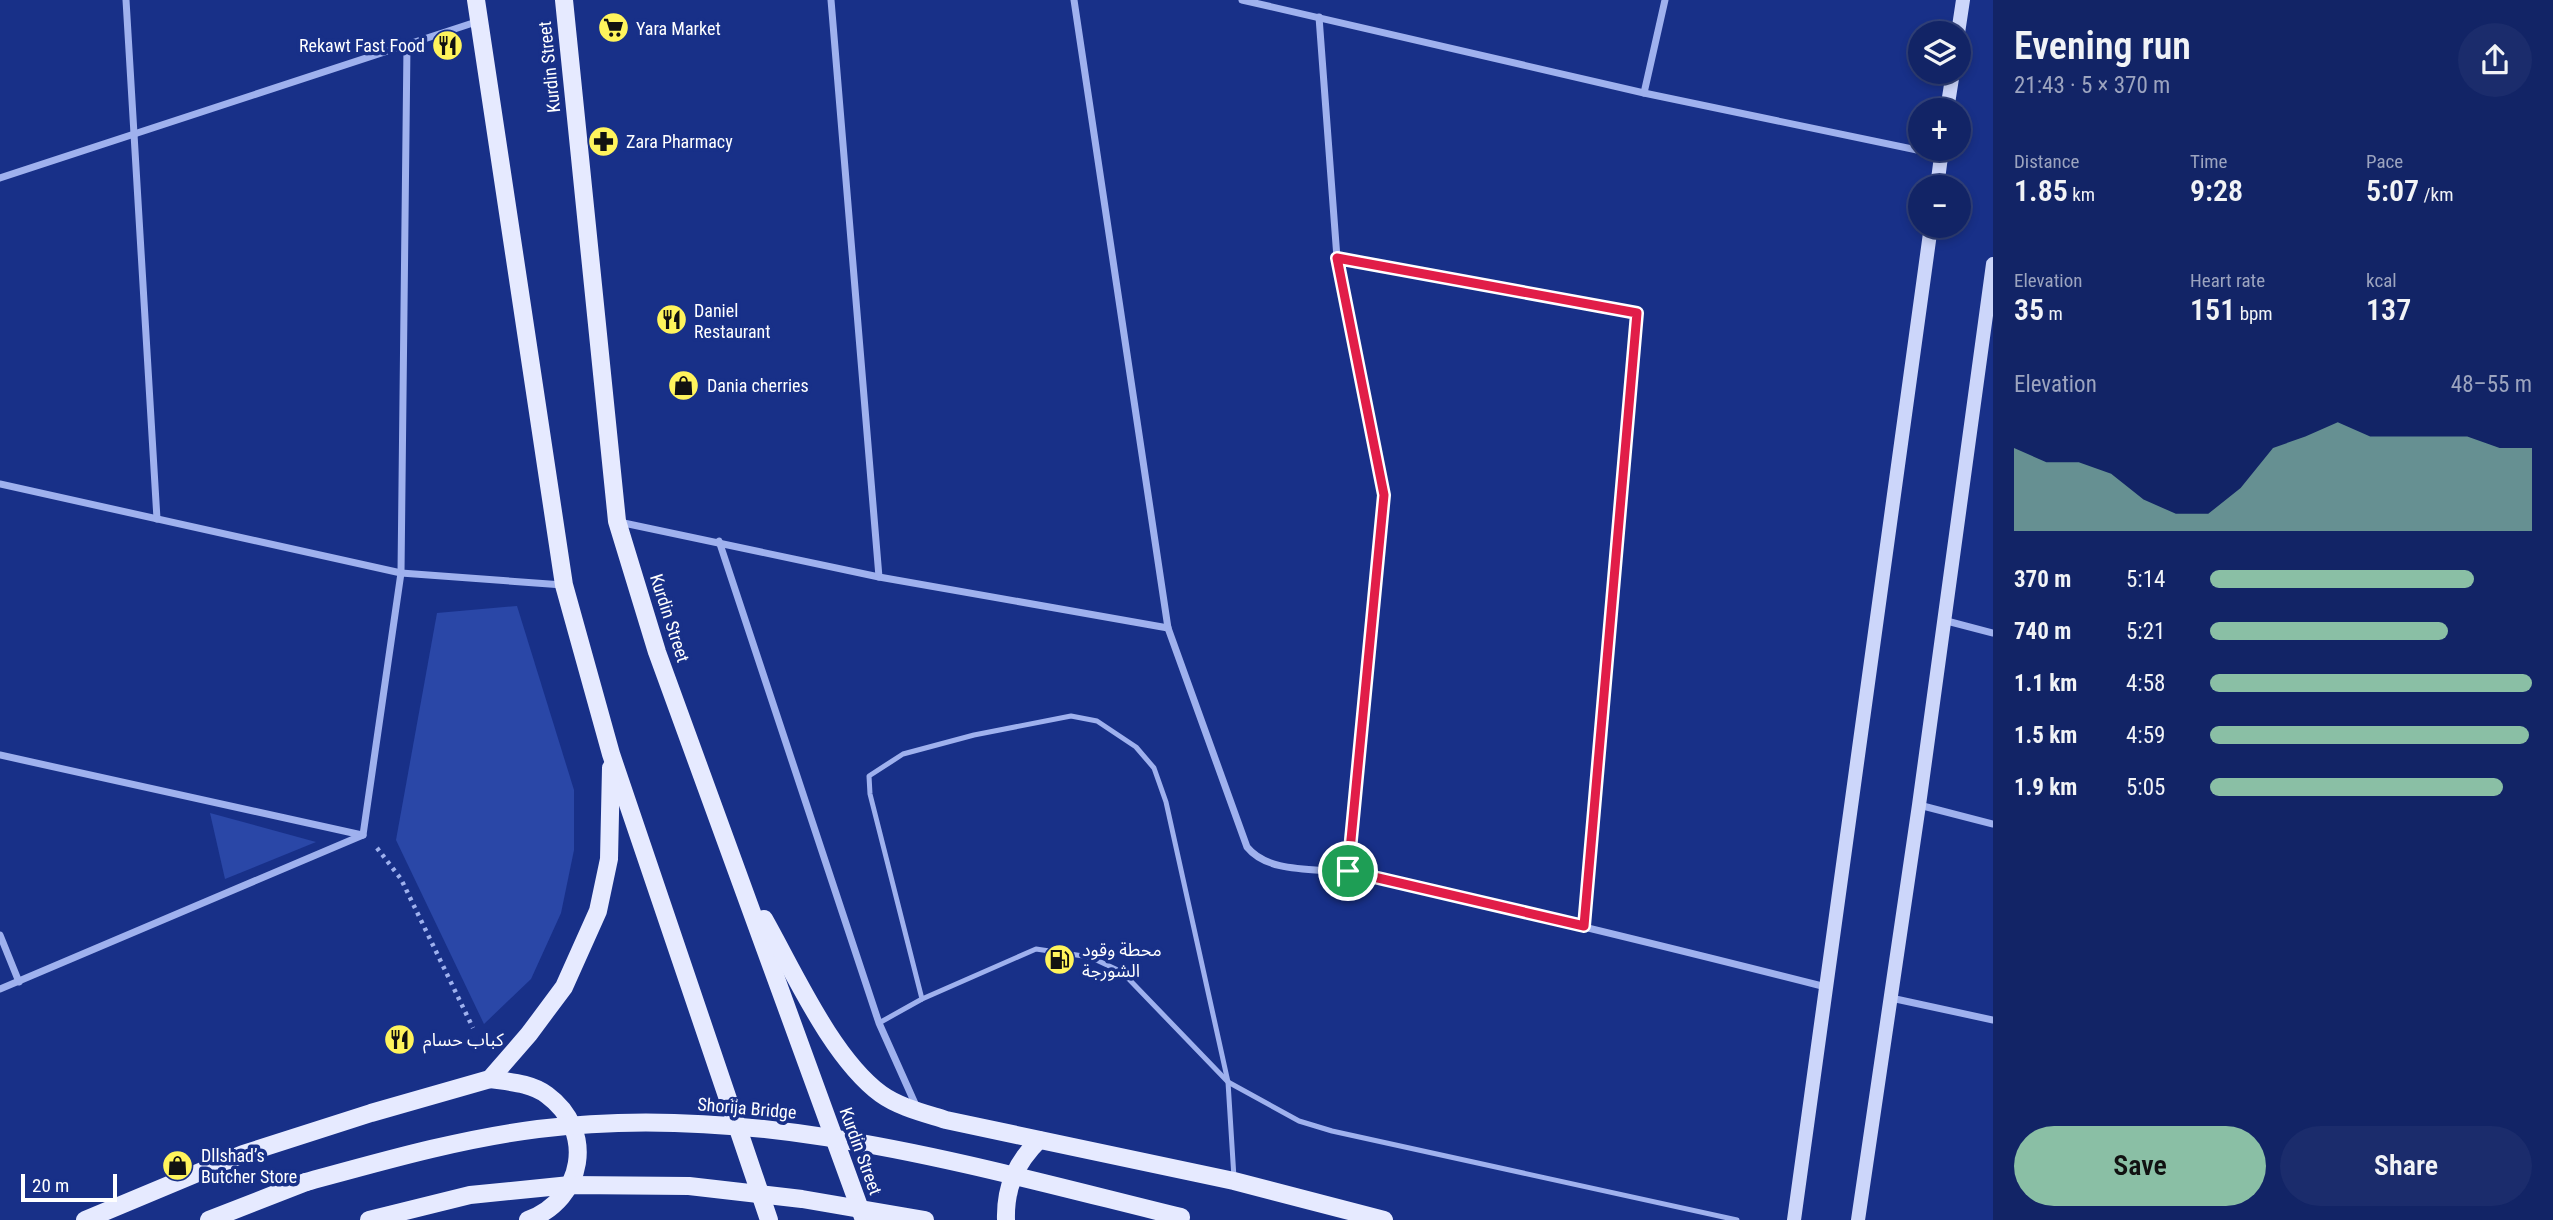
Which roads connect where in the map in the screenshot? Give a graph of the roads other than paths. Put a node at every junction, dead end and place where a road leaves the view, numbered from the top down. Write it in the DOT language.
graph roads {
  1 [pos="126,0"];
  2 [pos="476,0"];
  3 [pos="564,0"];
  4 [pos="831,0"];
  5 [pos="1074,0"];
  6 [pos="1242,0"];
  7 [pos="1665,0"];
  8 [pos="1963,0"];
  9 [pos="1319,17"];
  10 [pos="479,21"];
  11 [pos="1960,21"];
  12 [pos="407,45"];
  13 [pos="1644,93"];
  14 [pos="133,134"];
  15 [pos="1908,145"];
  16 [pos="0,178"];
  17 [pos="1929,238"];
  18 [pos="1337,258"];
  19 [pos="1993,264"];
  20 [pos="0,484"];
  21 [pos="157,519"];
  22 [pos="617,521"];
  23 [pos="719,541"];
  24 [pos="401,573"];
  25 [pos="879,577"];
  26 [pos="564,585"];
  27 [pos="1943,620"];
  28 [pos="1168,628"];
  29 [pos="1993,633"];
  30 [pos="611,754"];
  31 [pos="0,755"];
  32 [pos="1919,806"];
  33 [pos="1993,824"];
  34 [pos="367,837"];
  35 [pos="1348,871"];
  36 [pos="740,878"];
  37 [pos="1584,926"];
  38 [pos="0,934"];
  39 [pos="19,982"];
  40 [pos="1826,987"];
  41 [pos="0,989"];
  42 [pos="1891,998"];
  43 [pos="922,999"];
  44 [pos="1993,1020"];
  45 [pos="879,1023"];
  46 [pos="490,1079"];
  47 [pos="1227,1082"];
  48 [pos="919,1112"];
  49 [pos="1039,1140"];
  50 [pos="1234,1181"];
  51 [pos="1188,1218"];
  52 [pos="85,1220"];
  53 [pos="209,1220"];
  54 [pos="369,1220"];
  55 [pos="528,1220"];
  56 [pos="769,1220"];
  57 [pos="864,1220"];
  58 [pos="925,1220"];
  59 [pos="1006,1220"];
  60 [pos="1384,1220"];
  61 [pos="1737,1220"];
  62 [pos="1794,1220"];
  63 [pos="1858,1220"];
  1 -- 14 [label="street"];
  2 -- 10 [label="main road"];
  3 -- 22 [label="main road, Kurdin Street"];
  4 -- 25 [label="street"];
  5 -- 28 [label="street"];
  6 -- 9 [label="street"];
  7 -- 13 [label="street"];
  8 -- 11 [label="street"];
  9 -- 13 [label="street"];
  9 -- 18 [label="street"];
  10 -- 12 [label="street"];
  10 -- 26 [label="main road"];
  12 -- 14 [label="street"];
  12 -- 24 [label="street"];
  13 -- 15 [label="street"];
  14 -- 16 [label="street"];
  14 -- 21 [label="street"];
  17 -- 40 [label="street"];
  18 -- 35 [label="street"];
  18 -- 37 [label="street"];
  19 -- 27 [label="street"];
  20 -- 21 [label="street"];
  21 -- 24 [label="street"];
  22 -- 23 [label="street"];
  22 -- 36 [label="main road, Kurdin Street"];
  23 -- 25 [label="street"];
  23 -- 45 [label="street"];
  24 -- 26 [label="street"];
  24 -- 34 [label="street"];
  25 -- 28 [label="street"];
  26 -- 30 [label="main road"];
  27 -- 29 [label="street"];
  27 -- 32 [label="street"];
  28 -- 35 [label="street"];
  30 -- 46 [label="main road"];
  30 -- 56 [label="main road"];
  31 -- 34 [label="street"];
  32 -- 33 [label="street"];
  32 -- 42 [label="street"];
  34 -- 39 [label="street"];
  35 -- 37 [label="street"];
  36 -- 48 [label="main road"];
  36 -- 57 [label="main road, Kurdin Street"];
  37 -- 40 [label="street"];
  38 -- 39 [label="street"];
  39 -- 41 [label="street"];
  40 -- 62 [label="street"];
  42 -- 44 [label="street"];
  42 -- 63 [label="street"];
  43 -- 45 [label="lane"];
  43 -- 47 [label="lane"];
  43 -- 47 [label="lane"];
  45 -- 48 [label="street"];
  46 -- 52 [label="main road"];
  46 -- 55 [label="main road"];
  47 -- 50 [label="lane"];
  47 -- 61 [label="lane"];
  48 -- 49 [label="main road"];
  49 -- 50 [label="main road"];
  49 -- 59 [label="main road"];
  50 -- 60 [label="main road"];
  51 -- 53 [label="main road, Shorija Bridge, bridge"];
  54 -- 58 [label="main road, bridge"];
}
